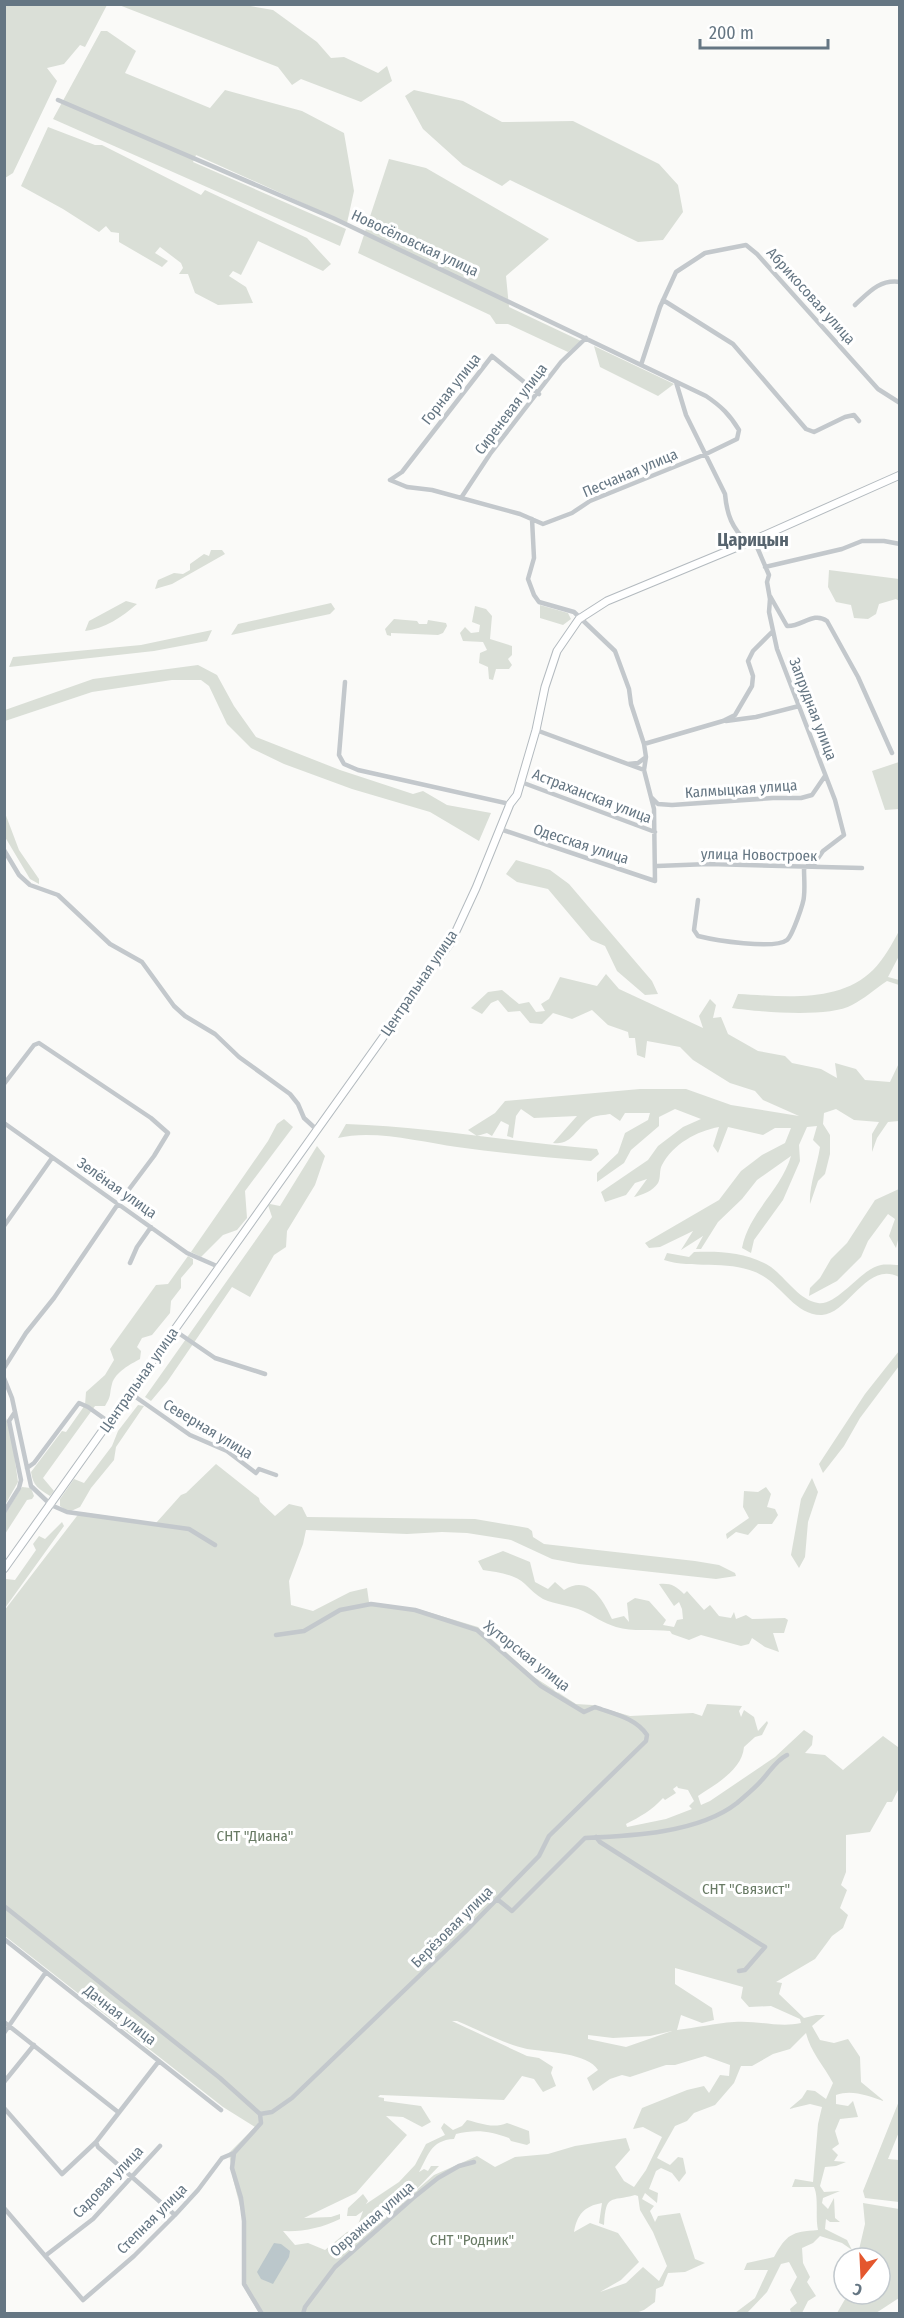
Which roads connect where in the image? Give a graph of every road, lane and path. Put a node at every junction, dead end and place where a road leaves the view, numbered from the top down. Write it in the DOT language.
graph roads {
  1 [pos="58,99"];
  2 [pos="900,282"];
  3 [pos="663,300"];
  4 [pos="855,305"];
  5 [pos="586,338"];
  6 [pos="641,365"];
  7 [pos="676,382"];
  8 [pos="538,394"];
  9 [pos="900,403"];
  10 [pos="859,421"];
  11 [pos="737,439"];
  12 [pos="706,454"];
  13 [pos="900,475"];
  14 [pos="390,480"];
  15 [pos="461,498"];
  16 [pos="532,519"];
  17 [pos="751,541"];
  18 [pos="900,544"];
  19 [pos="765,567"];
  20 [pos="769,593"];
  21 [pos="579,619"];
  22 [pos="773,631"];
  23 [pos="345,682"];
  24 [pos="799,706"];
  25 [pos="723,721"];
  26 [pos="537,730"];
  27 [pos="644,744"];
  28 [pos="892,753"];
  29 [pos="646,757"];
  30 [pos="628,764"];
  31 [pos="644,770"];
  32 [pos="825,776"];
  33 [pos="521,782"];
  34 [pos="650,797"];
  35 [pos="510,804"];
  36 [pos="500,829"];
  37 [pos="655,832"];
  38 [pos="4,850"];
  39 [pos="657,866"];
  40 [pos="804,868"];
  41 [pos="862,868"];
  42 [pos="698,900"];
  43 [pos="4,1084"];
  44 [pos="4,1123"];
  45 [pos="316,1129"];
  46 [pos="52,1158"];
  47 [pos="118,1204"];
  48 [pos="4,1226"];
  49 [pos="151,1227"];
  50 [pos="130,1263"];
  51 [pos="219,1267"];
  52 [pos="174,1330"];
  53 [pos="4,1368"];
  54 [pos="265,1374"];
  55 [pos="4,1378"];
  56 [pos="130,1393"];
  57 [pos="4,1396"];
  58 [pos="12,1398"];
  59 [pos="15,1412"];
  60 [pos="109,1422"];
  61 [pos="27,1468"];
  62 [pos="276,1475"];
  63 [pos="51,1505"];
  64 [pos="4,1512"];
  65 [pos="215,1545"];
  66 [pos="4,1569"];
  67 [pos="276,1635"];
  68 [pos="646,1741"];
  69 [pos="787,1755"];
  70 [pos="596,1837"];
  71 [pos="497,1899"];
  72 [pos="4,1906"];
  73 [pos="4,1940"];
  74 [pos="740,1971"];
  75 [pos="46,1972"];
  76 [pos="4,2022"];
  77 [pos="10,2026"];
  78 [pos="4,2033"];
  79 [pos="34,2045"];
  80 [pos="159,2061"];
  81 [pos="4,2082"];
  82 [pos="4,2108"];
  83 [pos="221,2110"];
  84 [pos="118,2112"];
  85 [pos="260,2114"];
  86 [pos="96,2142"];
  87 [pos="159,2146"];
  88 [pos="234,2153"];
  89 [pos="474,2162"];
  90 [pos="132,2177"];
  91 [pos="4,2208"];
  92 [pos="175,2215"];
  93 [pos="45,2256"];
  94 [pos="262,2313"];
  95 [pos="303,2313"];
  1 -- 5 [label="street, Новосёловская улица"];
  2 -- 4 [label="street"];
  3 -- 6 [label="street, Абрикосовая улица"];
  3 -- 9 [label="street, Абрикосовая улица"];
  3 -- 10 [label="street"];
  5 -- 6 [label="street, Новосёловская улица"];
  5 -- 8 [label="street, Сиреневая улица"];
  6 -- 7 [label="street, Новосёловская улица"];
  7 -- 11 [label="street, Новосёловская улица"];
  7 -- 12 [label="street, Запрудная улица"];
  8 -- 14 [label="street, Горная улица"];
  8 -- 15 [label="street, Сиреневая улица"];
  11 -- 12 [label="street, Песчаная улица"];
  12 -- 16 [label="street, Песчаная улица"];
  12 -- 17 [label="street, Запрудная улица"];
  13 -- 17 [label="street, Центральная улица"];
  14 -- 15 [label="street, Песчаная улица"];
  15 -- 16 [label="street, Песчаная улица"];
  16 -- 21 [label="street"];
  17 -- 19 [label="street, Запрудная улица"];
  17 -- 21 [label="street, Центральная улица"];
  18 -- 19 [label="street"];
  19 -- 20 [label="street, Запрудная улица"];
  20 -- 22 [label="street, Запрудная улица"];
  20 -- 28 [label="street"];
  21 -- 26 [label="street, Центральная улица"];
  21 -- 27 [label="street"];
  22 -- 24 [label="street, Запрудная улица"];
  22 -- 25 [label="street"];
  23 -- 35 [label="street"];
  24 -- 25 [label="street"];
  24 -- 32 [label="street, Запрудная улица"];
  25 -- 27 [label="street"];
  26 -- 30 [label="street"];
  26 -- 33 [label="street, Центральная улица"];
  27 -- 29 [label="street"];
  29 -- 30 [label="street"];
  29 -- 31 [label="street"];
  30 -- 31 [label="street"];
  31 -- 34 [label="street"];
  32 -- 34 [label="street, Калмыцкая улица"];
  32 -- 40 [label="street, Запрудная улица"];
  33 -- 35 [label="street, Центральная улица"];
  33 -- 37 [label="street, Астраханская улица"];
  34 -- 37 [label="street"];
  35 -- 36 [label="street, Центральная улица"];
  36 -- 39 [label="street, Одесская улица"];
  36 -- 45 [label="street, Центральная улица"];
  37 -- 39 [label="street"];
  38 -- 45 [label="street"];
  39 -- 40 [label="street, улица Новостроек"];
  40 -- 41 [label="street, улица Новостроек"];
  40 -- 42 [label="street"];
  43 -- 47 [label="street"];
  44 -- 46 [label="street, Зелёная улица"];
  45 -- 51 [label="street, Центральная улица"];
  46 -- 47 [label="street, Зелёная улица"];
  46 -- 48 [label="street"];
  47 -- 49 [label="street, Зелёная улица"];
  47 -- 53 [label="street"];
  49 -- 50 [label="street"];
  49 -- 51 [label="street, Зелёная улица"];
  51 -- 52 [label="street, Центральная улица"];
  52 -- 54 [label="street"];
  52 -- 56 [label="street, Центральная улица"];
  55 -- 58 [label="street"];
  56 -- 60 [label="street, Центральная улица"];
  56 -- 62 [label="street, Северная улица"];
  57 -- 58 [label="street"];
  58 -- 59 [label="street"];
  59 -- 61 [label="street"];
  59 -- 64 [label="street"];
  60 -- 61 [label="street"];
  60 -- 63 [label="street, Центральная улица"];
  61 -- 63 [label="street"];
  63 -- 65 [label="street"];
  63 -- 66 [label="street, Центральная улица"];
  67 -- 68 [label="street, Хуторская улица"];
  68 -- 71 [label="street, Берёзовая улица"];
  69 -- 70 [label="street"];
  70 -- 71 [label="street"];
  70 -- 74 [label="street"];
  71 -- 85 [label="street, Берёзовая улица"];
  72 -- 85 [label="street"];
  73 -- 75 [label="street, Дачная улица"];
  75 -- 77 [label="street"];
  75 -- 80 [label="street, Дачная улица"];
  76 -- 77 [label="street"];
  77 -- 78 [label="street"];
  77 -- 79 [label="street"];
  79 -- 81 [label="street"];
  79 -- 84 [label="street"];
  80 -- 83 [label="street, Дачная улица"];
  80 -- 84 [label="street"];
  82 -- 86 [label="street"];
  84 -- 86 [label="street"];
  85 -- 88 [label="street, Степная улица"];
  86 -- 90 [label="street"];
  87 -- 90 [label="street, Садовая улица"];
  88 -- 92 [label="street, Степная улица"];
  88 -- 94 [label="street"];
  89 -- 95 [label="street, Овражная улица"];
  90 -- 92 [label="street"];
  90 -- 93 [label="street, Садовая улица"];
  91 -- 93 [label="street"];
  92 -- 93 [label="street, Степная улица"];
}
